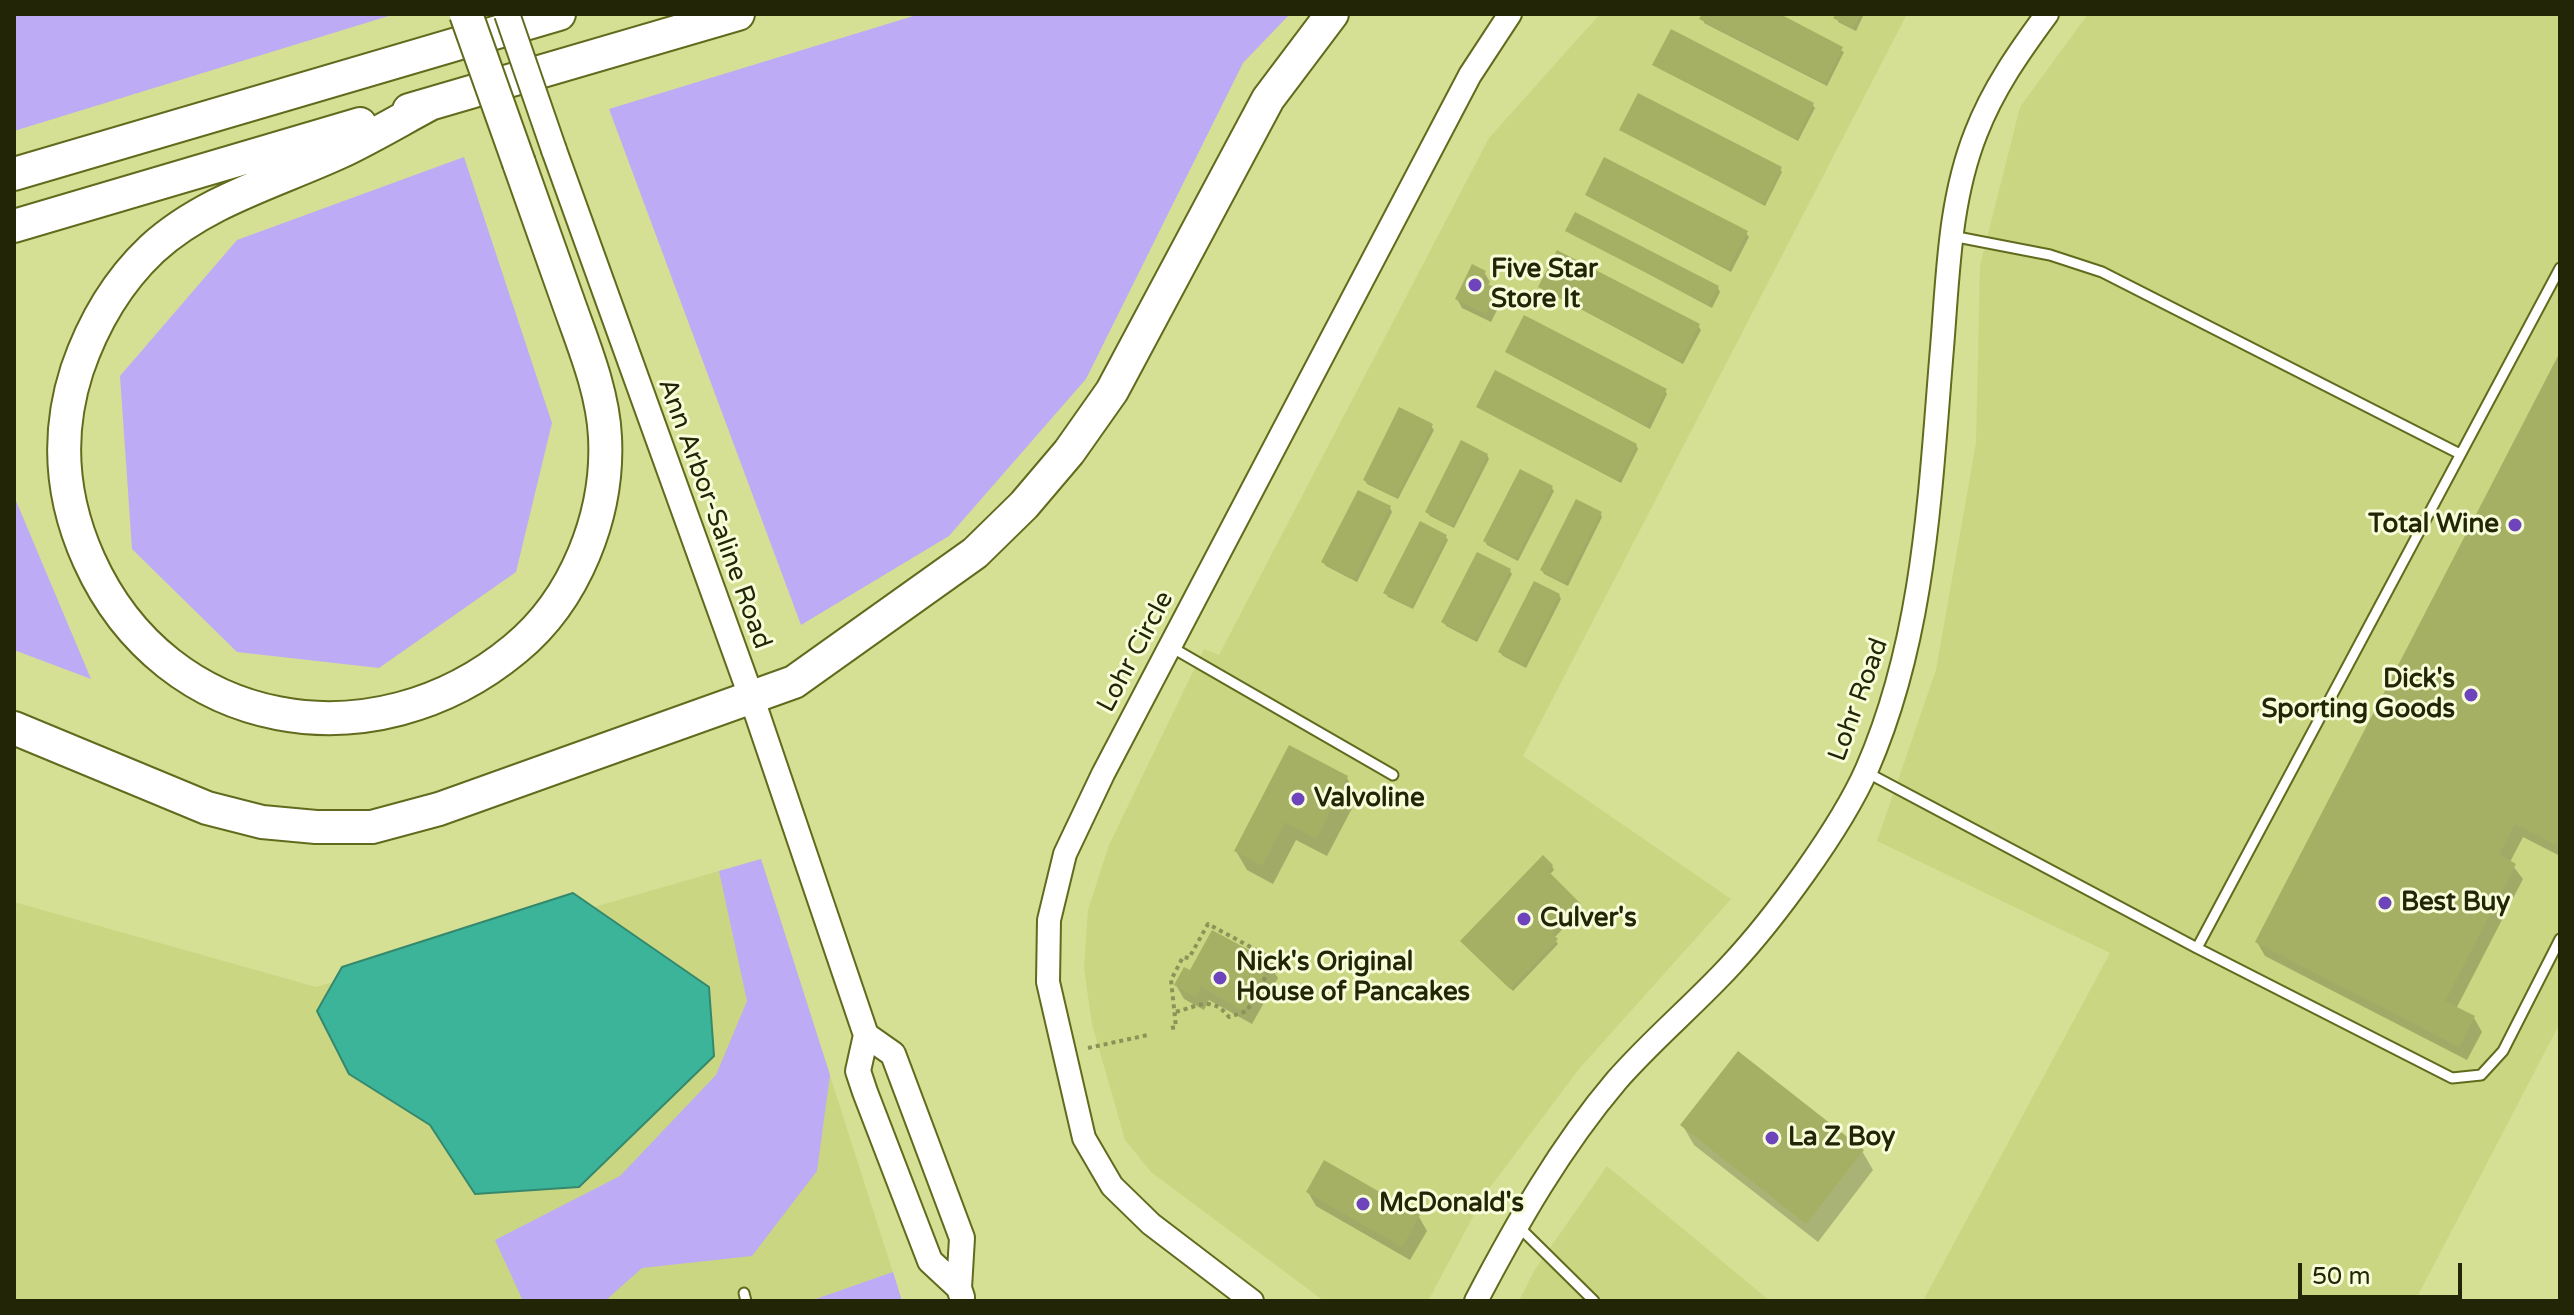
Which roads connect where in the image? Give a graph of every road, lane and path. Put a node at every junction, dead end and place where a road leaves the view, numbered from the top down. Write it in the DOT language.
graph roads {
  1 [pos="466,14"];
  2 [pos="507,14"];
  3 [pos="559,14"];
  4 [pos="738,14"];
  5 [pos="1332,14"];
  6 [pos="1510,14"];
  7 [pos="2047,14"];
  8 [pos="430,104"];
  9 [pos="14,174"];
  10 [pos="14,226"];
  11 [pos="1951,236"];
  12 [pos="2560,268"];
  13 [pos="2460,454"];
  14 [pos="1171,647"];
  15 [pos="752,699"];
  16 [pos="14,728"];
  17 [pos="1866,772"];
  18 [pos="1393,775"];
  19 [pos="2560,939"];
  20 [pos="2197,948"];
  21 [pos="1175,1012"];
  22 [pos="1171,1028"];
  23 [pos="866,1035"];
  24 [pos="1148,1035"];
  25 [pos="1088,1048"];
  26 [pos="1516,1224"];
  27 [pos="961,1294"];
  28 [pos="1252,1301"];
  29 [pos="1476,1301"];
  30 [pos="1594,1301"];
  1 -- 8 [label="highway, bridge"];
  2 -- 15 [label="main road, Ann Arbor-Saline Road, bridge"];
  3 -- 9 [label="highway"];
  4 -- 8 [label="highway"];
  5 -- 15 [label="highway"];
  6 -- 14 [label="street, Lohr Circle"];
  7 -- 11 [label="street, Lohr Road"];
  8 -- 10 [label="highway"];
  11 -- 13 [label="lane"];
  11 -- 17 [label="street, Lohr Road"];
  12 -- 13 [label="lane"];
  13 -- 20 [label="lane"];
  14 -- 18 [label="lane"];
  14 -- 28 [label="street, Lohr Circle"];
  15 -- 16 [label="highway"];
  15 -- 23 [label="main road, Ann Arbor-Saline Road"];
  17 -- 20 [label="lane"];
  17 -- 26 [label="street, Lohr Road"];
  19 -- 20 [label="lane"];
  21 -- 21 [label="path"];
  21 -- 22 [label="path"];
  23 -- 27 [label="main road, Ann Arbor-Saline Road"];
  23 -- 27 [label="main road, Ann Arbor-Saline Road"];
  24 -- 25 [label="path"];
  26 -- 29 [label="street, Lohr Road"];
  26 -- 30 [label="lane"];
}
